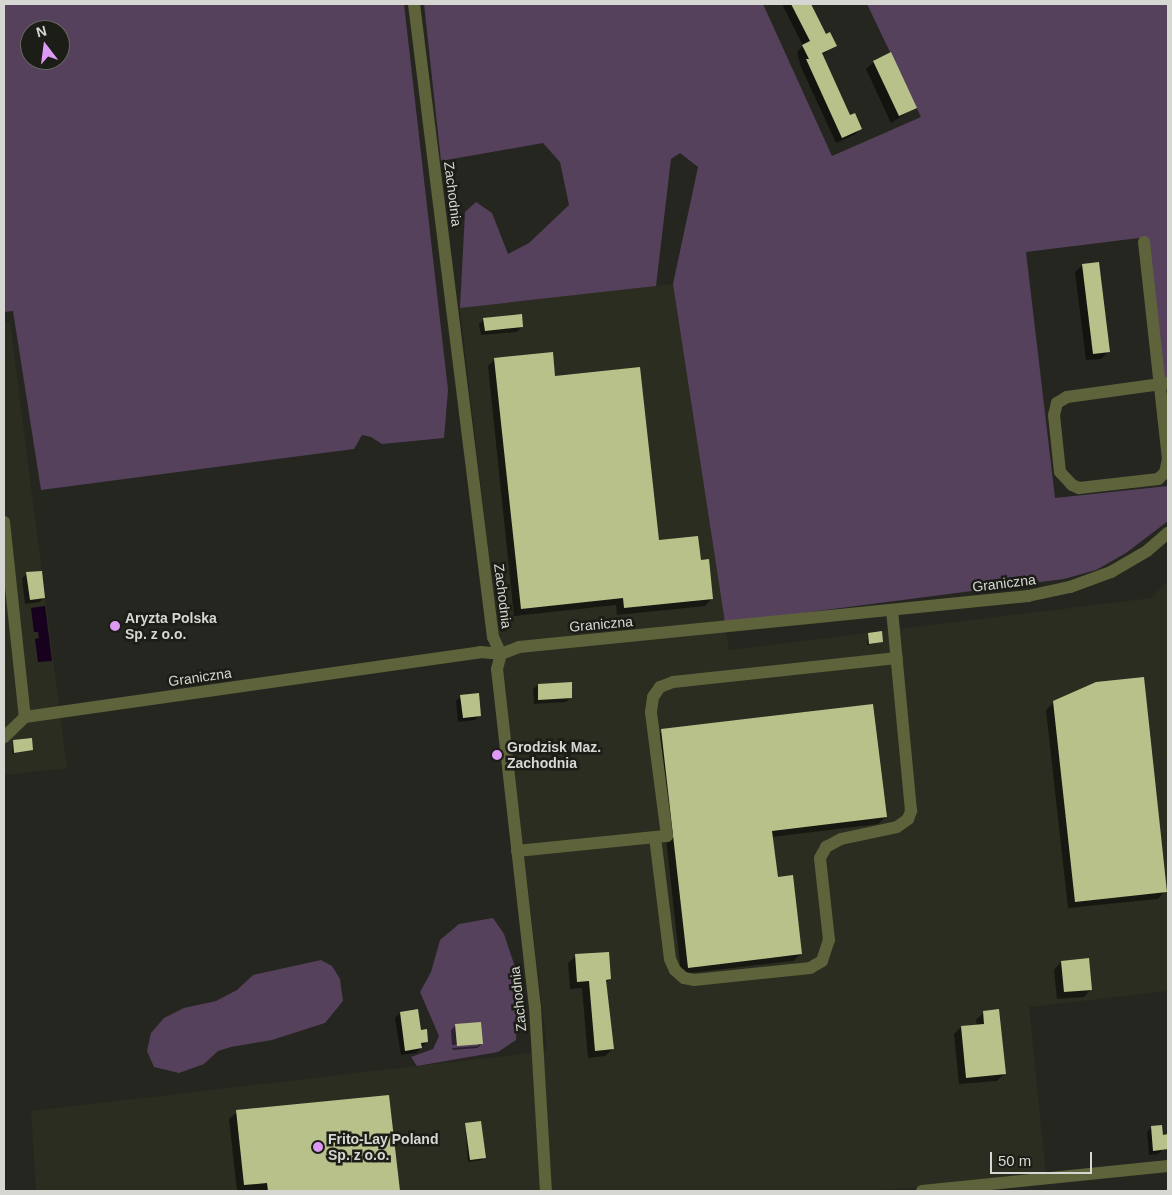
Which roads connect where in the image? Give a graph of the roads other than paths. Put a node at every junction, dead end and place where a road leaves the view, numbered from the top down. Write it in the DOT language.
graph roads {
  1 [pos="414,4"];
  2 [pos="1144,242"];
  3 [pos="1164,384"];
  4 [pos="1168,459"];
  5 [pos="4,522"];
  6 [pos="1168,532"];
  7 [pos="892,610"];
  8 [pos="501,654"];
  9 [pos="897,658"];
  10 [pos="25,717"];
  11 [pos="4,737"];
  12 [pos="655,837"];
  13 [pos="517,851"];
  14 [pos="1168,1166"];
  15 [pos="546,1191"];
  16 [pos="922,1191"];
  1 -- 8 [label="street, Zachodnia"];
  2 -- 3 [label="street"];
  3 -- 4 [label="street"];
  3 -- 4 [label="street"];
  5 -- 10 [label="street"];
  6 -- 7 [label="street, Graniczna"];
  7 -- 8 [label="street, Graniczna"];
  7 -- 9 [label="street"];
  8 -- 10 [label="street, Graniczna"];
  8 -- 13 [label="street, Zachodnia"];
  9 -- 12 [label="street"];
  9 -- 12 [label="street"];
  10 -- 11 [label="street"];
  12 -- 13 [label="street"];
  13 -- 15 [label="street, Zachodnia"];
  14 -- 16 [label="street"];
}
